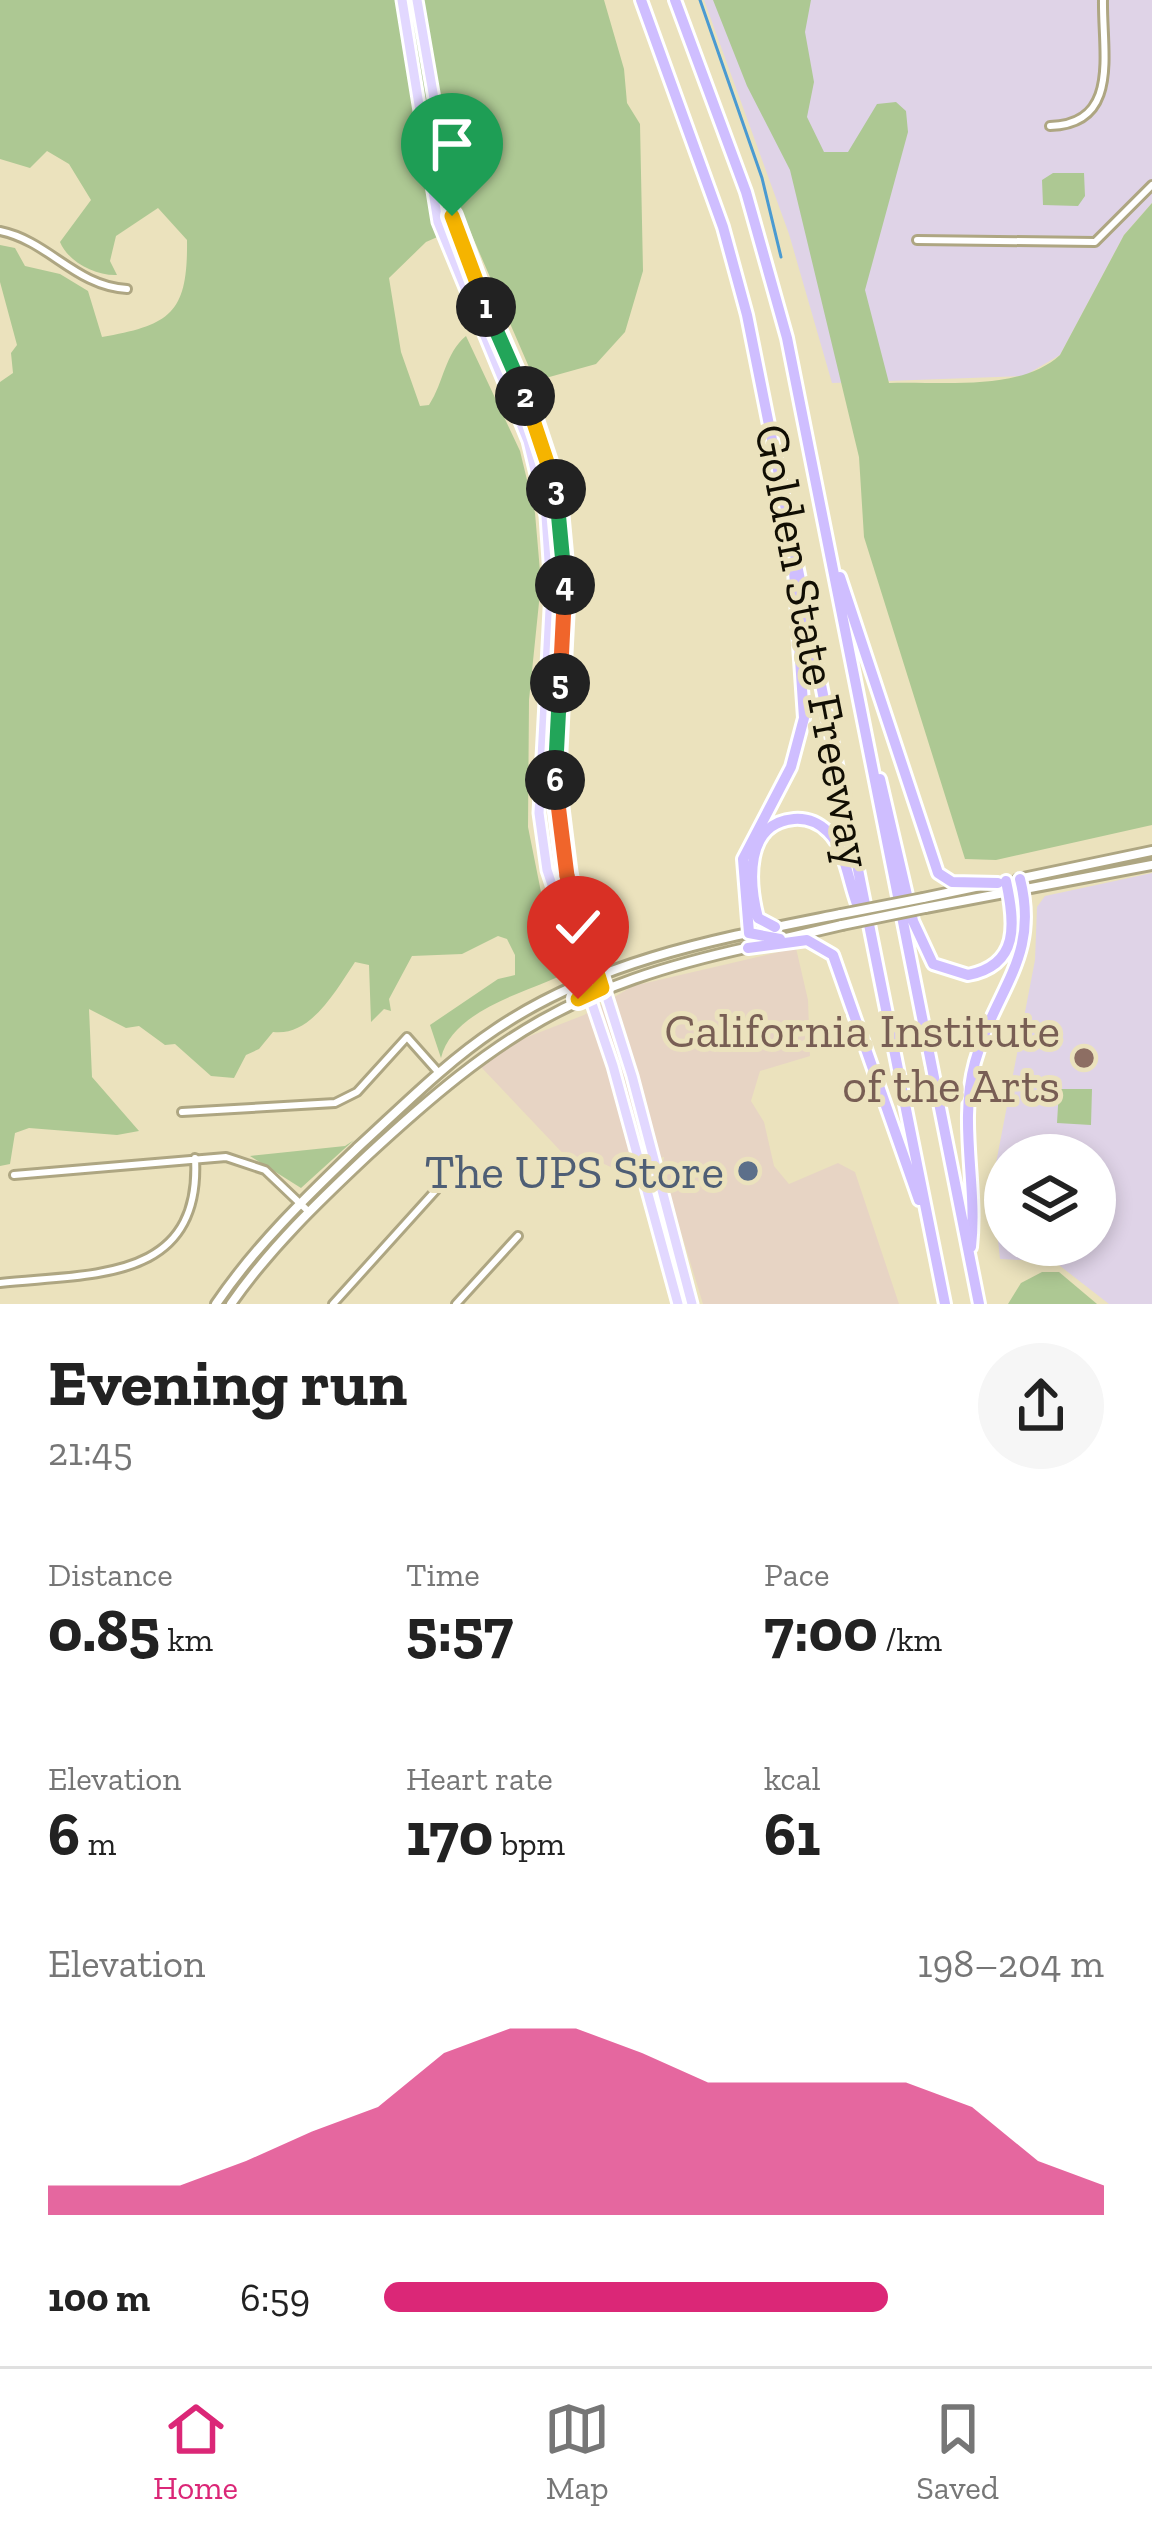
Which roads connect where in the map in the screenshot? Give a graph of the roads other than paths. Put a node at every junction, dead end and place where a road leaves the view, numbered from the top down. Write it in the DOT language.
graph roads {
  1 [pos="402,0"];
  2 [pos="417,0"];
  3 [pos="640,0"];
  4 [pos="675,0"];
  5 [pos="1102,0"];
  6 [pos="1050,126"];
  7 [pos="1152,185"];
  8 [pos="0,231"];
  9 [pos="917,240"];
  10 [pos="127,290"];
  11 [pos="826,536"];
  12 [pos="794,543"];
  13 [pos="866,742"];
  14 [pos="1152,851"];
  15 [pos="1152,865"];
  16 [pos="1011,885"];
  17 [pos="869,928"];
  18 [pos="749,933"];
  19 [pos="777,933"];
  20 [pos="748,948"];
  21 [pos="598,976"];
  22 [pos="584,981"];
  23 [pos="602,988"];
  24 [pos="588,994"];
  25 [pos="439,1073"];
  26 [pos="182,1112"];
  27 [pos="195,1158"];
  28 [pos="14,1175"];
  29 [pos="436,1190"];
  30 [pos="300,1202"];
  31 [pos="308,1211"];
  32 [pos="930,1228"];
  33 [pos="518,1236"];
  34 [pos="970,1256"];
  35 [pos="0,1283"];
  36 [pos="216,1304"];
  37 [pos="231,1304"];
  38 [pos="333,1304"];
  39 [pos="456,1304"];
  40 [pos="678,1304"];
  41 [pos="692,1304"];
  42 [pos="945,1304"];
  43 [pos="979,1304"];
  1 -- 22 [label="main road"];
  2 -- 21 [label="main road"];
  3 -- 12 [label="highway, Golden State Freeway"];
  4 -- 11 [label="highway, Golden State Freeway"];
  5 -- 6 [label="street"];
  7 -- 9 [label="street"];
  8 -- 10 [label="street"];
  11 -- 13 [label="highway, Golden State Freeway"];
  11 -- 16 [label="highway"];
  12 -- 17 [label="highway, Golden State Freeway"];
  12 -- 18 [label="highway"];
  13 -- 16 [label="highway"];
  13 -- 34 [label="highway, Golden State Freeway"];
  14 -- 16 [label="main road"];
  15 -- 16 [label="main road"];
  16 -- 19 [label="main road, bridge"];
  16 -- 34 [label="highway"];
  17 -- 19 [label="highway"];
  17 -- 32 [label="highway, Golden State Freeway"];
  18 -- 19 [label="highway"];
  18 -- 21 [label="main road"];
  19 -- 20 [label="main road"];
  20 -- 23 [label="main road"];
  20 -- 32 [label="highway"];
  21 -- 22 [label="main road"];
  21 -- 23 [label="main road"];
  22 -- 24 [label="main road"];
  22 -- 25 [label="main road"];
  23 -- 24 [label="main road"];
  23 -- 41 [label="main road"];
  24 -- 31 [label="main road"];
  24 -- 40 [label="main road"];
  25 -- 26 [label="street"];
  25 -- 30 [label="main road"];
  27 -- 28 [label="street"];
  27 -- 30 [label="street"];
  27 -- 35 [label="street"];
  29 -- 38 [label="street"];
  30 -- 31 [label="street"];
  30 -- 36 [label="main road"];
  31 -- 37 [label="main road"];
  32 -- 42 [label="highway, Golden State Freeway"];
  33 -- 39 [label="street"];
  34 -- 43 [label="highway, Golden State Freeway"];
}
